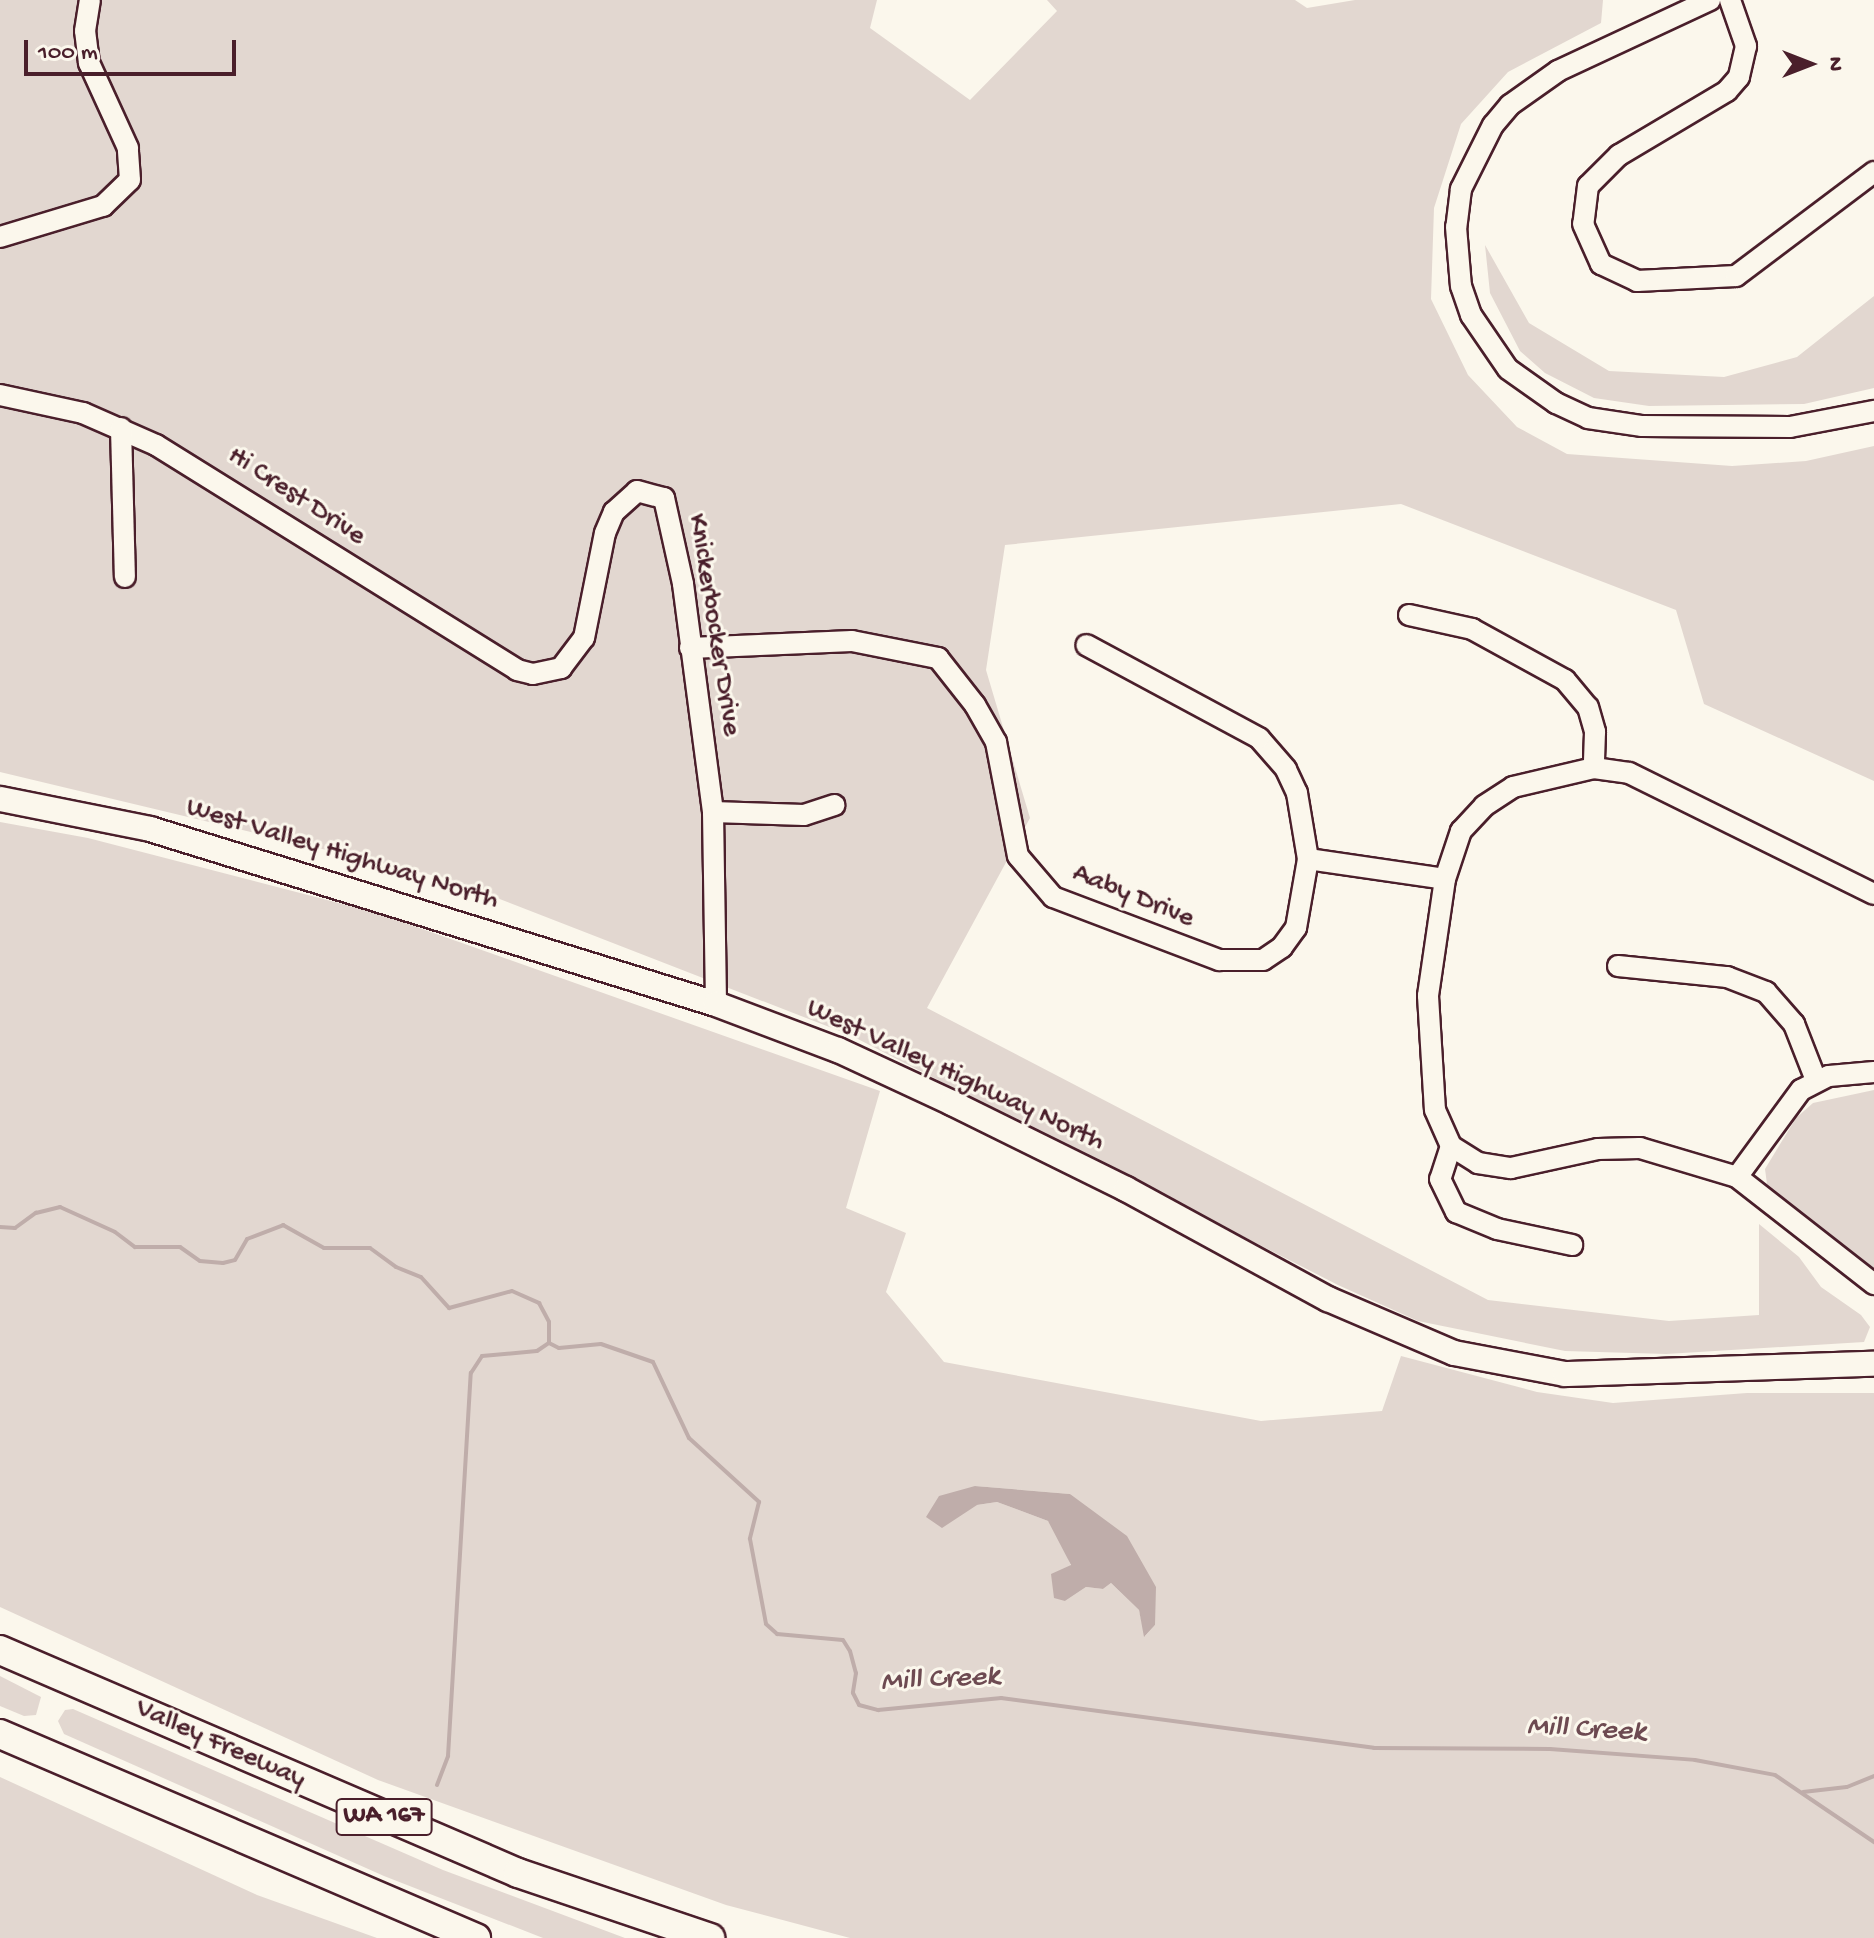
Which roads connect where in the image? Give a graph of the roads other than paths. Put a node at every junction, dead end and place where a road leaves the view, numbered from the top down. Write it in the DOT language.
graph roads {
  1 [pos="90,0"];
  2 [pos="1710,0"];
  3 [pos="1730,0"];
  4 [pos="1874,172"];
  5 [pos="0,237"];
  6 [pos="0,395"];
  7 [pos="1874,411"];
  8 [pos="121,428"];
  9 [pos="125,577"];
  10 [pos="1409,615"];
  11 [pos="1086,645"];
  12 [pos="690,648"];
  13 [pos="547,674"];
  14 [pos="1594,768"];
  15 [pos="0,799"];
  16 [pos="834,805"];
  17 [pos="713,812"];
  18 [pos="1308,859"];
  19 [pos="1445,879"];
  20 [pos="1874,894"];
  21 [pos="1618,966"];
  22 [pos="716,1004"];
  23 [pos="1874,1072"];
  24 [pos="1816,1080"];
  25 [pos="1451,1146"];
  26 [pos="1737,1177"];
  27 [pos="1572,1245"];
  28 [pos="1874,1284"];
  29 [pos="1874,1364"];
  30 [pos="0,1642"];
  31 [pos="0,1650"];
  32 [pos="65,1678"];
  33 [pos="0,1734"];
  34 [pos="476,1938"];
  35 [pos="710,1938"];
  1 -- 5 [label="street"];
  2 -- 7 [label="street"];
  3 -- 4 [label="street"];
  6 -- 8 [label="street, Hi Crest Drive"];
  8 -- 9 [label="street"];
  8 -- 13 [label="street, Hi Crest Drive"];
  10 -- 14 [label="street"];
  11 -- 18 [label="street, Aaby Drive"];
  12 -- 13 [label="street, Knickerbocker Drive"];
  12 -- 17 [label="street, Knickerbocker Drive"];
  12 -- 18 [label="street, Aaby Drive"];
  14 -- 19 [label="street"];
  14 -- 20 [label="street"];
  15 -- 22 [label="main road, West Valley Highway North"];
  16 -- 17 [label="street"];
  17 -- 22 [label="street, Knickerbocker Drive"];
  18 -- 19 [label="street"];
  19 -- 25 [label="street"];
  21 -- 24 [label="street"];
  22 -- 29 [label="main road, West Valley Highway North"];
  23 -- 24 [label="street"];
  24 -- 26 [label="street"];
  25 -- 26 [label="street"];
  25 -- 27 [label="street"];
  26 -- 28 [label="street"];
  30 -- 32 [label="highway"];
  31 -- 32 [label="highway, Valley Freeway / WA 167"];
  32 -- 35 [label="highway, Valley Freeway / WA 167"];
  33 -- 34 [label="highway, WA 167"];
}
